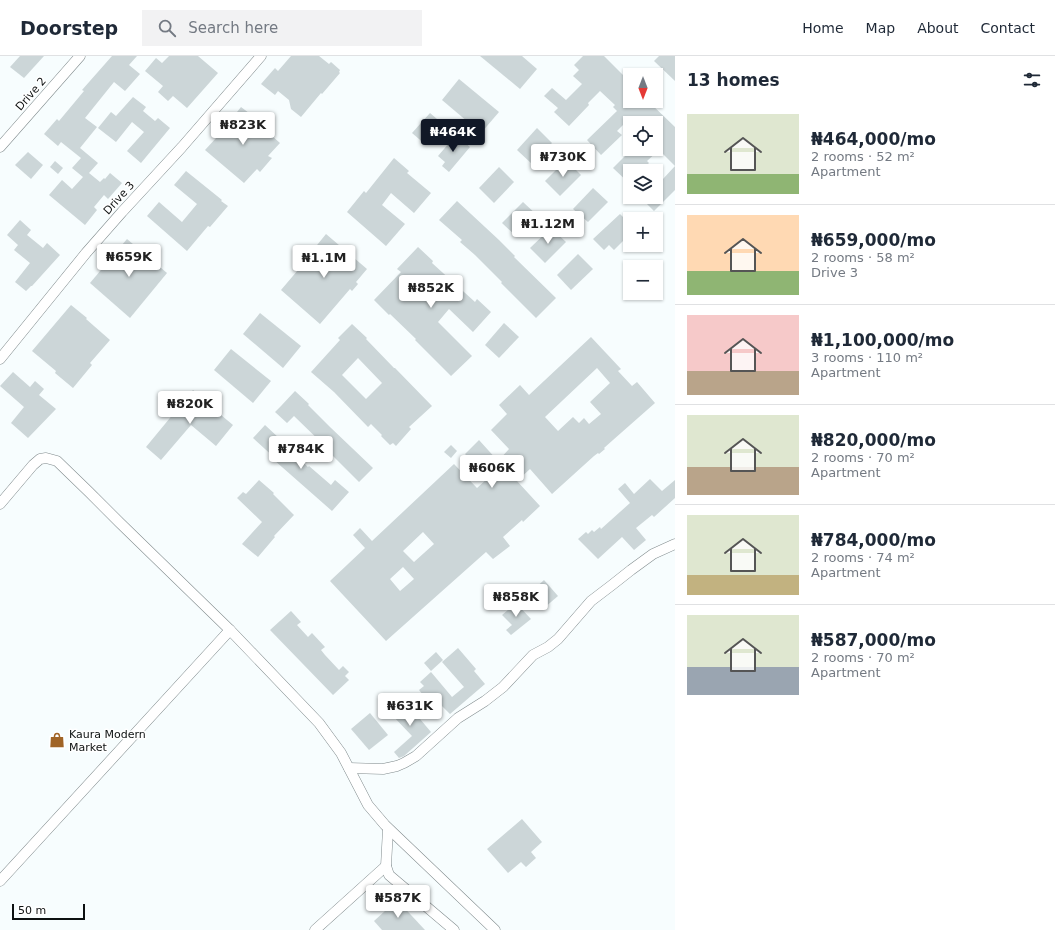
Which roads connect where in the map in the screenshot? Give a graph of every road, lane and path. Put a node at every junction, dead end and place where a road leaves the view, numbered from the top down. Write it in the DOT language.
graph roads {
  1 [pos="80,56"];
  2 [pos="261,56"];
  3 [pos="0,147"];
  4 [pos="0,359"];
  5 [pos="0,504"];
  6 [pos="675,544"];
  7 [pos="230,630"];
  8 [pos="349,768"];
  9 [pos="388,828"];
  10 [pos="386,866"];
  11 [pos="0,881"];
  12 [pos="315,930"];
  13 [pos="454,930"];
  14 [pos="495,930"];
  1 -- 3 [label="street, Drive 2"];
  2 -- 4 [label="street, Drive 3"];
  5 -- 7 [label="street"];
  6 -- 8 [label="street"];
  7 -- 8 [label="street"];
  7 -- 11 [label="street"];
  8 -- 9 [label="street"];
  9 -- 10 [label="street"];
  9 -- 14 [label="street"];
  10 -- 12 [label="street"];
  10 -- 13 [label="street"];
}
